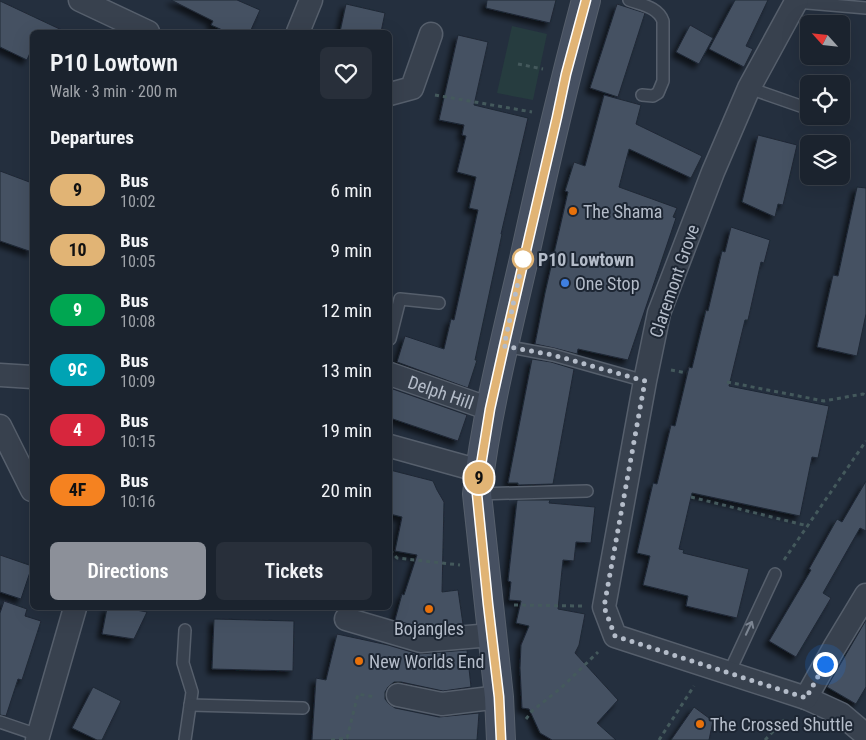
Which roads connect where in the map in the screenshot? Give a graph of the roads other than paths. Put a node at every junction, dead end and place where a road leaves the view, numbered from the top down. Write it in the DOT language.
graph roads {
  1 [pos="80,0"];
  2 [pos="311,0"];
  3 [pos="586,0"];
  4 [pos="629,0"];
  5 [pos="797,1"];
  6 [pos="866,8"];
  7 [pos="144,30"];
  8 [pos="299,30"];
  9 [pos="431,34"];
  10 [pos="749,88"];
  11 [pos="393,94"];
  12 [pos="642,96"];
  13 [pos="800,106"];
  14 [pos="439,303"];
  15 [pos="392,331"];
  16 [pos="504,346"];
  17 [pos="0,375"];
  18 [pos="392,375"];
  19 [pos="30,377"];
  20 [pos="645,381"];
  21 [pos="490,409"];
  22 [pos="0,426"];
  23 [pos="392,447"];
  24 [pos="478,482"];
  25 [pos="30,486"];
  26 [pos="586,491"];
  27 [pos="774,574"];
  28 [pos="866,594"];
  29 [pos="74,610"];
  30 [pos="346,619"];
  31 [pos="185,630"];
  32 [pos="492,636"];
  33 [pos="729,673"];
  34 [pos="398,695"];
  35 [pos="499,697"];
  36 [pos="806,698"];
  37 [pos="190,705"];
  38 [pos="303,708"];
  39 [pos="0,722"];
  40 [pos="500,733"];
  41 [pos="866,735"];
  42 [pos="37,737"];
  43 [pos="185,740"];
  1 -- 7 [label="street"];
  2 -- 8 [label="street"];
  3 -- 16 [label="main road"];
  4 -- 12 [label="lane"];
  5 -- 6 [label="lane"];
  5 -- 10 [label="street, Claremont Grove"];
  9 -- 11 [label="street"];
  10 -- 13 [label="lane"];
  10 -- 20 [label="street, Claremont Grove"];
  14 -- 15 [label="lane"];
  16 -- 20 [label="lane"];
  16 -- 21 [label="main road"];
  17 -- 19 [label="street"];
  18 -- 21 [label="street, Delph Hill"];
  20 -- 33 [label="street, Claremont Grove"];
  21 -- 24 [label="main road"];
  22 -- 25 [label="street"];
  23 -- 24 [label="street"];
  24 -- 26 [label="lane"];
  24 -- 32 [label="main road"];
  33 -- 27 [label="lane, one-way"];
  28 -- 36 [label="street"];
  29 -- 42 [label="street"];
  30 -- 32 [label="street"];
  31 -- 37 [label="lane"];
  32 -- 35 [label="main road"];
  33 -- 36 [label="street"];
  34 -- 35 [label="street"];
  35 -- 40 [label="main road"];
  36 -- 41 [label="street"];
  37 -- 38 [label="lane"];
  37 -- 43 [label="lane"];
  39 -- 42 [label="lane"];
}
